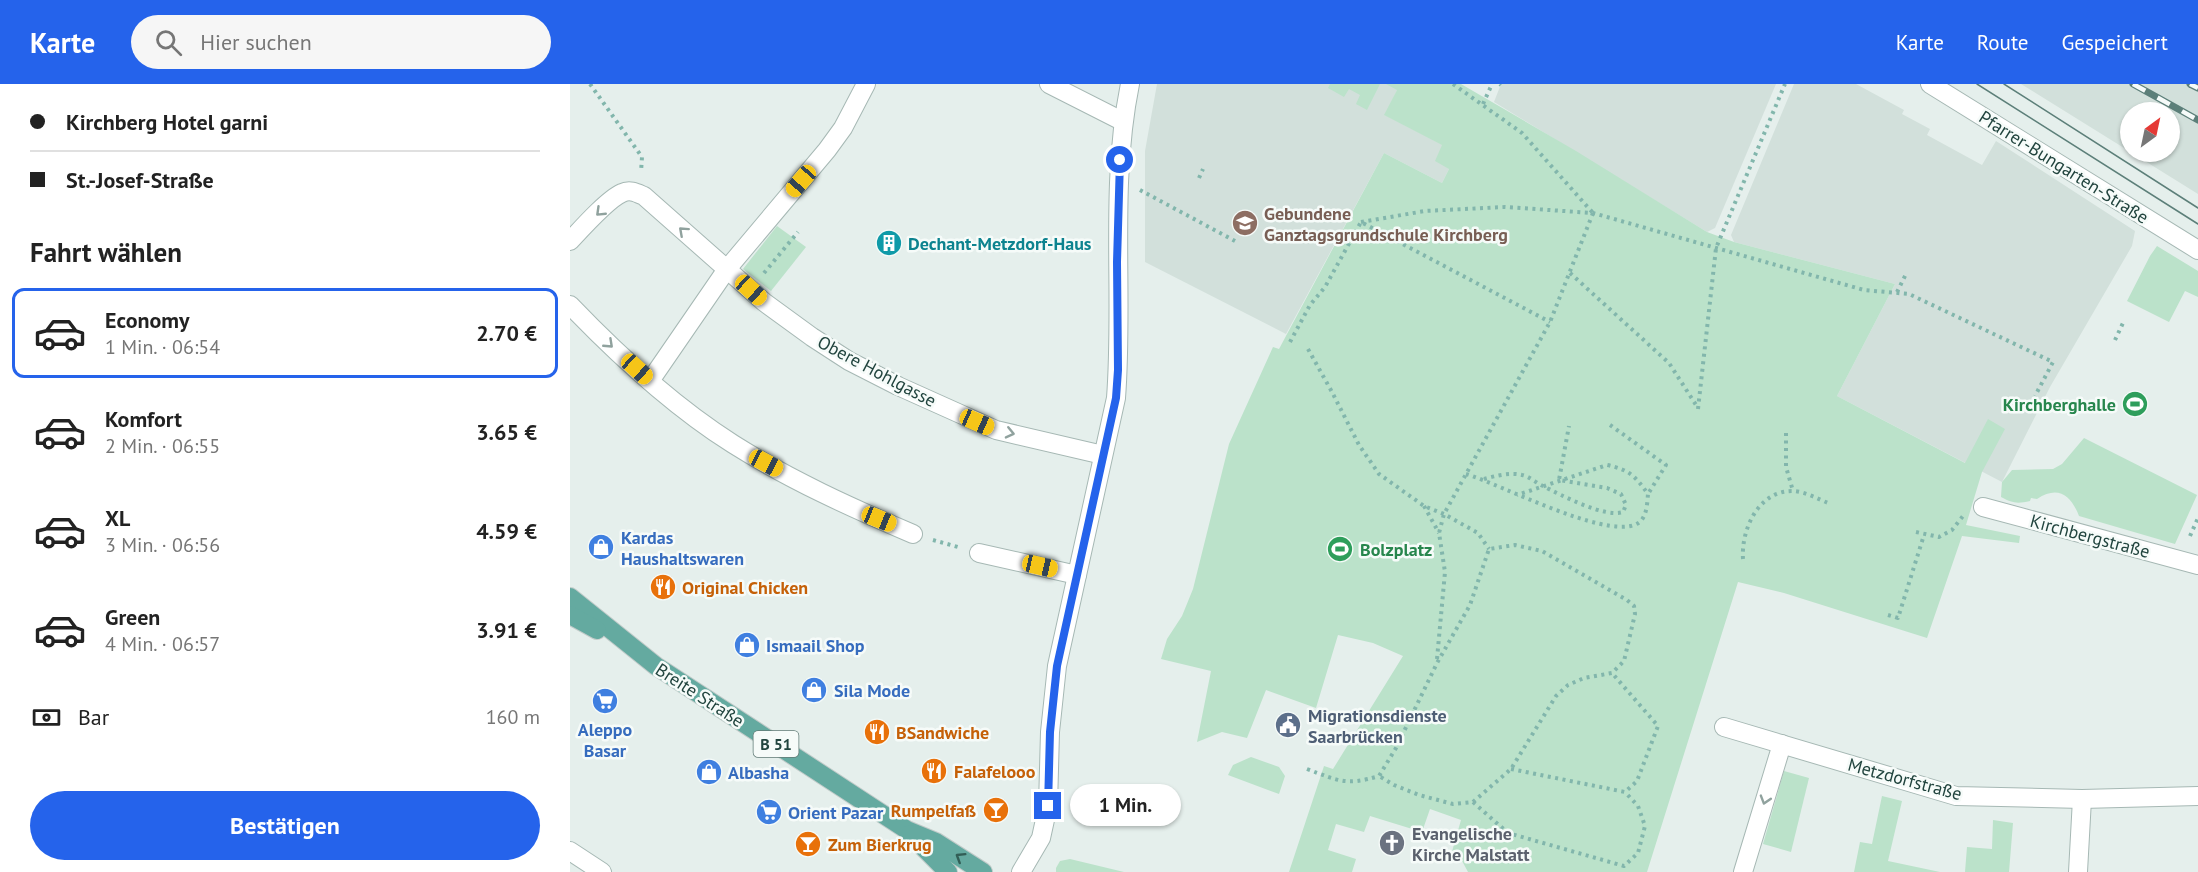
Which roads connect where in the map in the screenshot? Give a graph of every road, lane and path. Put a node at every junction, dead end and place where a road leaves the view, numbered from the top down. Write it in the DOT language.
graph roads {
  1 [pos="590,84"];
  2 [pos="866,84"];
  3 [pos="1049,84"];
  4 [pos="1130,84"];
  5 [pos="1453,84"];
  6 [pos="1492,84"];
  7 [pos="1785,84"];
  8 [pos="1930,84"];
  9 [pos="1483,104"];
  10 [pos="1122,121"];
  11 [pos="635,146"];
  12 [pos="1203,169"];
  13 [pos="1199,178"];
  14 [pos="1120,179"];
  15 [pos="1593,213"];
  16 [pos="1361,222"];
  17 [pos="798,232"];
  18 [pos="570,240"];
  19 [pos="1235,241"];
  20 [pos="1716,248"];
  21 [pos="2198,250"];
  22 [pos="727,269"];
  23 [pos="1569,273"];
  24 [pos="1906,274"];
  25 [pos="759,281"];
  26 [pos="1897,292"];
  27 [pos="570,305"];
  28 [pos="1550,322"];
  29 [pos="2123,323"];
  30 [pos="2115,340"];
  31 [pos="1290,342"];
  32 [pos="1308,349"];
  33 [pos="650,381"];
  34 [pos="2035,396"];
  35 [pos="1610,425"];
  36 [pos="1569,426"];
  37 [pos="1786,433"];
  38 [pos="1103,454"];
  39 [pos="1466,474"];
  40 [pos="1483,479"];
  41 [pos="1559,480"];
  42 [pos="1542,486"];
  43 [pos="1793,491"];
  44 [pos="1648,494"];
  45 [pos="1517,495"];
  46 [pos="1828,503"];
  47 [pos="1424,506"];
  48 [pos="1983,507"];
  49 [pos="1965,513"];
  50 [pos="1444,514"];
  51 [pos="2198,518"];
  52 [pos="1916,532"];
  53 [pos="1439,533"];
  54 [pos="913,534"];
  55 [pos="1924,535"];
  56 [pos="2190,536"];
  57 [pos="1490,549"];
  58 [pos="979,553"];
  59 [pos="1743,559"];
  60 [pos="2198,565"];
  61 [pos="1077,575"];
  62 [pos="570,597"];
  63 [pos="570,615"];
  64 [pos="1888,615"];
  65 [pos="645,658"];
  66 [pos="1437,663"];
  67 [pos="1612,673"];
  68 [pos="1724,727"];
  69 [pos="1782,744"];
  70 [pos="1307,769"];
  71 [pos="1511,769"];
  72 [pos="1379,776"];
  73 [pos="1625,792"];
  74 [pos="2198,796"];
  75 [pos="2082,799"];
  76 [pos="1473,802"];
  77 [pos="907,830"];
  78 [pos="570,851"];
  79 [pos="602,872"];
  80 [pos="948,872"];
  81 [pos="983,872"];
  82 [pos="1021,872"];
  83 [pos="1743,872"];
  84 [pos="2078,872"];
  1 -- 11 [label="path"];
  2 -- 22 [label="street"];
  3 -- 10 [label="street"];
  4 -- 10 [label="street"];
  5 -- 9 [label="path"];
  6 -- 9 [label="path"];
  7 -- 20 [label="path"];
  8 -- 21 [label="street, Pfarrer-Bungarten-Straße"];
  9 -- 15 [label="path"];
  10 -- 14 [label="street"];
  12 -- 13 [label="path"];
  14 -- 19 [label="path"];
  14 -- 38 [label="street"];
  15 -- 16 [label="path"];
  15 -- 20 [label="path"];
  15 -- 23 [label="path"];
  16 -- 28 [label="path"];
  16 -- 31 [label="path"];
  17 -- 25 [label="path"];
  22 -- 18 [label="street, Obere Hohlgasse, one-way"];
  20 -- 23 [label="path"];
  20 -- 26 [label="path"];
  22 -- 33 [label="street"];
  22 -- 38 [label="street, Obere Hohlgasse, one-way"];
  23 -- 28 [label="path"];
  24 -- 26 [label="path"];
  26 -- 34 [label="path"];
  27 -- 33 [label="street, one-way"];
  28 -- 39 [label="path"];
  29 -- 30 [label="path"];
  32 -- 47 [label="path"];
  33 -- 54 [label="street"];
  35 -- 44 [label="path"];
  36 -- 41 [label="path"];
  37 -- 43 [label="path"];
  38 -- 61 [label="street"];
  39 -- 40 [label="path"];
  39 -- 50 [label="path"];
  40 -- 42 [label="path"];
  40 -- 45 [label="path"];
  41 -- 42 [label="path"];
  41 -- 42 [label="path"];
  41 -- 44 [label="path"];
  42 -- 45 [label="path"];
  43 -- 46 [label="path"];
  43 -- 59 [label="path"];
  44 -- 45 [label="path"];
  47 -- 50 [label="path"];
  47 -- 53 [label="path"];
  48 -- 60 [label="street, Kirchbergstraße"];
  49 -- 55 [label="path"];
  50 -- 53 [label="path"];
  50 -- 57 [label="path"];
  51 -- 56 [label="path"];
  52 -- 55 [label="path"];
  53 -- 66 [label="path"];
  54 -- 58 [label="path"];
  55 -- 64 [label="path"];
  57 -- 66 [label="path"];
  57 -- 67 [label="path"];
  58 -- 61 [label="street"];
  61 -- 82 [label="street"];
  62 -- 65 [label="main road, Breite Straße / B 51"];
  63 -- 65 [label="main road, Breite Straße / B 51"];
  65 -- 77 [label="main road, Breite Straße / B 51"];
  66 -- 72 [label="path"];
  67 -- 71 [label="path"];
  67 -- 73 [label="path"];
  68 -- 69 [label="street, Metzdorfstraße"];
  69 -- 75 [label="street, Metzdorfstraße"];
  69 -- 83 [label="street, one-way"];
  70 -- 72 [label="path"];
  71 -- 73 [label="path"];
  71 -- 76 [label="path"];
  72 -- 76 [label="path"];
  73 -- 76 [label="path"];
  74 -- 75 [label="street, Metzdorfstraße"];
  75 -- 84 [label="street"];
  77 -- 80 [label="main road, Breite Straße / B 51"];
  81 -- 77 [label="main road, Breite Straße / B 51, one-way"];
  78 -- 79 [label="street"];
}
